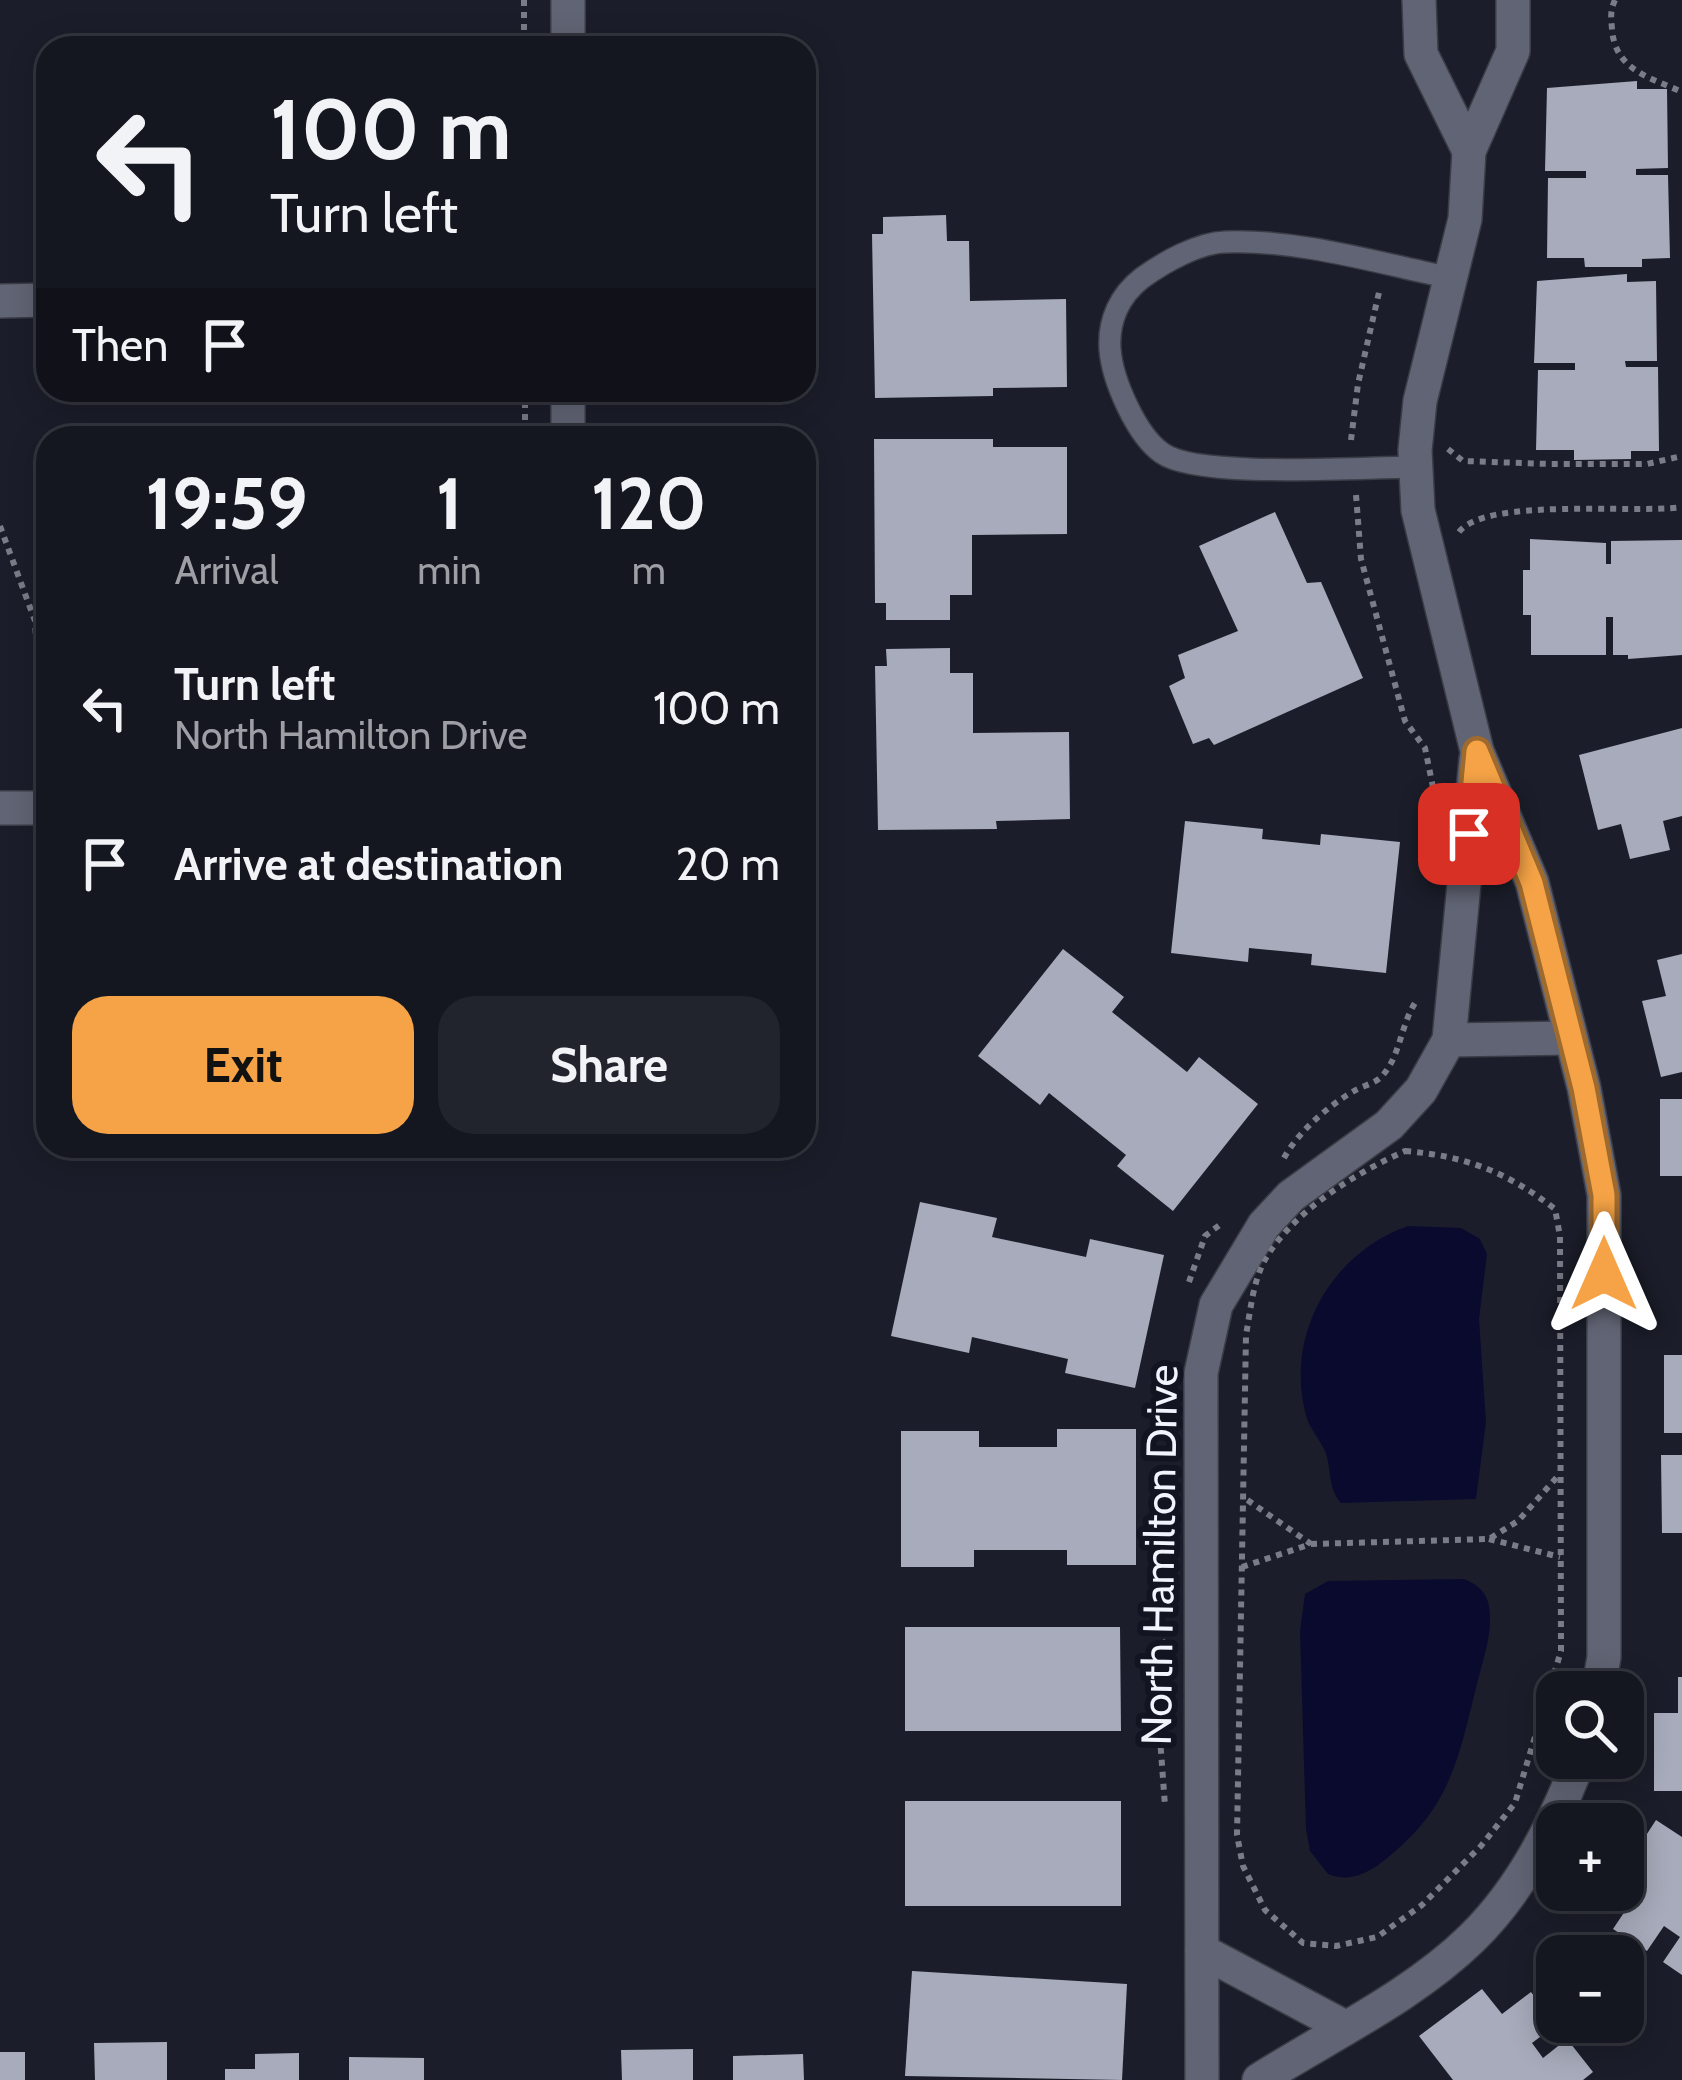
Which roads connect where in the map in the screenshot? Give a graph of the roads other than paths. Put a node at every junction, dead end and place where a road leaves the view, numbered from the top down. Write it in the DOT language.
graph roads {
  1 [pos="568,0"];
  2 [pos="1419,0"];
  3 [pos="1513,0"];
  4 [pos="568,36"];
  5 [pos="1469,151"];
  6 [pos="1450,278"];
  7 [pos="0,301"];
  8 [pos="36,301"];
  9 [pos="1416,467"];
  10 [pos="1477,751"];
  11 [pos="0,808"];
  12 [pos="36,808"];
  13 [pos="1571,1038"];
  14 [pos="1449,1040"];
  15 [pos="1602,1671"];
  16 [pos="1572,1779"];
  17 [pos="1202,1951"];
  18 [pos="1343,2026"];
  19 [pos="1202,2080"];
  20 [pos="1258,2080"];
  1 -- 4 [label="street"];
  2 -- 5 [label="street"];
  3 -- 5 [label="street, North Hamilton Drive"];
  5 -- 6 [label="street, North Hamilton Drive"];
  6 -- 9 [label="street, North Hamilton Drive"];
  6 -- 9 [label="lane"];
  7 -- 8 [label="street"];
  9 -- 10 [label="street, North Hamilton Drive"];
  10 -- 13 [label="street, North Hamilton Drive"];
  10 -- 14 [label="street, North Hamilton Drive"];
  11 -- 12 [label="street"];
  13 -- 14 [label="street"];
  13 -- 15 [label="street, North Hamilton Drive"];
  14 -- 17 [label="street, North Hamilton Drive"];
  16 -- 18 [label="street"];
  17 -- 18 [label="street"];
  17 -- 19 [label="street, North Hamilton Drive"];
  18 -- 20 [label="street"];
}
